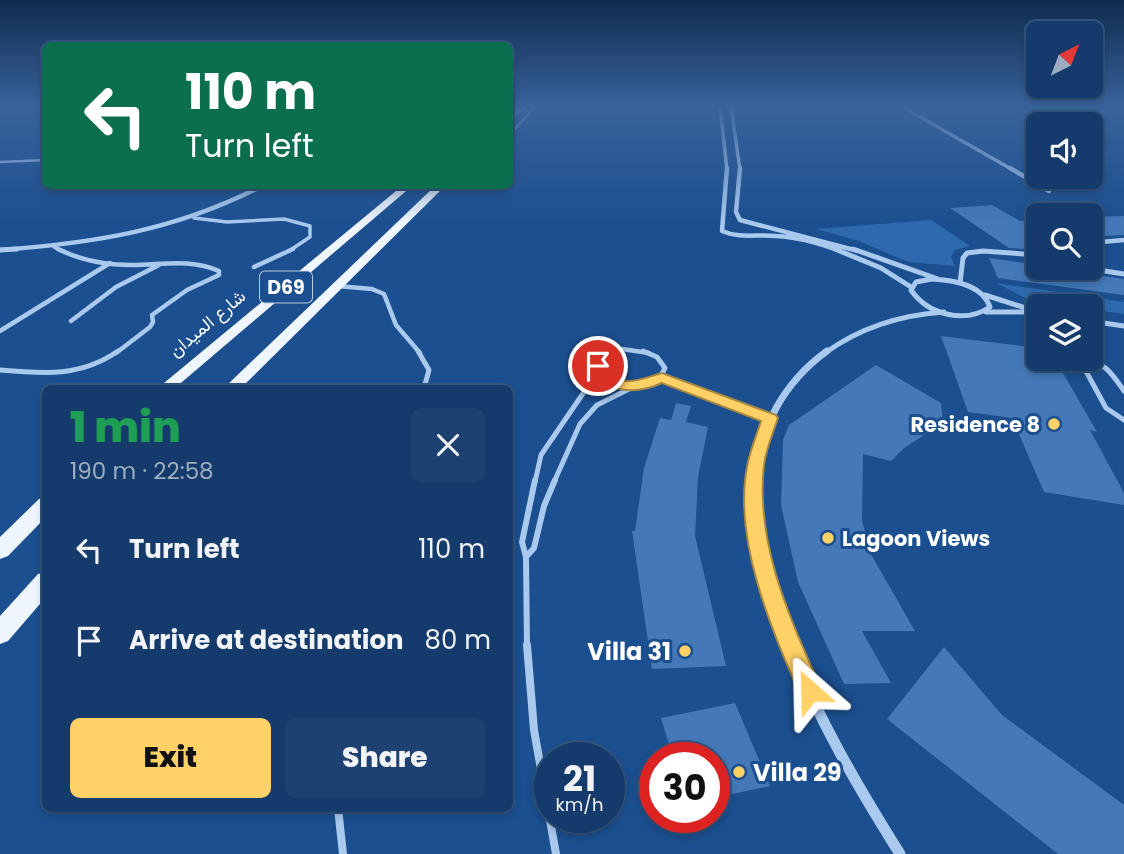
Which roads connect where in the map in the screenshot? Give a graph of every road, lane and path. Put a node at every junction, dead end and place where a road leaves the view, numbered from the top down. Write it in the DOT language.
graph roads {
  1 [pos="724,146"];
  2 [pos="737,146"];
  3 [pos="970,146"];
  4 [pos="42,160"];
  5 [pos="0,162"];
  6 [pos="256,189"];
  7 [pos="403,189"];
  8 [pos="437,189"];
  9 [pos="1049,191"];
  10 [pos="194,218"];
  11 [pos="765,235"];
  12 [pos="1124,240"];
  13 [pos="1103,242"];
  14 [pos="54,247"];
  15 [pos="854,247"];
  16 [pos="0,250"];
  17 [pos="844,253"];
  18 [pos="1026,254"];
  19 [pos="165,262"];
  20 [pos="111,263"];
  21 [pos="254,267"];
  22 [pos="887,271"];
  23 [pos="1103,271"];
  24 [pos="1124,274"];
  25 [pos="938,279"];
  26 [pos="960,283"];
  27 [pos="337,286"];
  28 [pos="911,287"];
  29 [pos="984,294"];
  30 [pos="915,298"];
  31 [pos="1026,309"];
  32 [pos="910,310"];
  33 [pos="944,312"];
  34 [pos="984,312"];
  35 [pos="1026,312"];
  36 [pos="71,321"];
  37 [pos="1103,323"];
  38 [pos="1124,326"];
  39 [pos="0,331"];
  40 [pos="1103,365"];
  41 [pos="0,370"];
  42 [pos="599,370"];
  43 [pos="1085,371"];
  44 [pos="662,378"];
  45 [pos="170,385"];
  46 [pos="235,385"];
  47 [pos="428,385"];
  48 [pos="633,387"];
  49 [pos="1124,391"];
  50 [pos="770,418"];
  51 [pos="1124,420"];
  52 [pos="42,508"];
  53 [pos="0,550"];
  54 [pos="526,557"];
  55 [pos="42,586"];
  56 [pos="0,633"];
  57 [pos="338,812"];
  58 [pos="343,854"];
  59 [pos="556,854"];
  60 [pos="900,854"];
  1 -- 11 [label="street"];
  2 -- 15 [label="street"];
  3 -- 9 [label="street"];
  4 -- 5 [label="lane"];
  6 -- 10 [label="street"];
  7 -- 45 [label="main road, شارع الميدان / D69"];
  8 -- 27 [label="main road, D69"];
  10 -- 14 [label="street"];
  10 -- 21 [label="lane"];
  11 -- 17 [label="street"];
  11 -- 22 [label="street"];
  12 -- 13 [label="street"];
  14 -- 16 [label="street"];
  14 -- 20 [label="lane"];
  15 -- 17 [label="street"];
  15 -- 25 [label="street"];
  17 -- 22 [label="street"];
  18 -- 26 [label="street"];
  19 -- 20 [label="lane"];
  19 -- 36 [label="lane"];
  19 -- 41 [label="lane"];
  20 -- 39 [label="lane"];
  22 -- 28 [label="street"];
  23 -- 24 [label="street"];
  25 -- 26 [label="street"];
  25 -- 28 [label="street"];
  26 -- 29 [label="street"];
  27 -- 46 [label="main road, D69"];
  27 -- 47 [label="lane"];
  28 -- 30 [label="street"];
  29 -- 31 [label="street"];
  29 -- 34 [label="street"];
  30 -- 32 [label="street"];
  30 -- 33 [label="street"];
  32 -- 33 [label="street"];
  32 -- 50 [label="street"];
  33 -- 34 [label="street"];
  34 -- 35 [label="street"];
  37 -- 38 [label="street"];
  40 -- 49 [label="lane"];
  42 -- 44 [label="lane"];
  42 -- 48 [label="lane"];
  42 -- 54 [label="lane"];
  43 -- 51 [label="lane"];
  44 -- 48 [label="lane"];
  44 -- 50 [label="lane"];
  48 -- 54 [label="lane"];
  50 -- 60 [label="street"];
  52 -- 53 [label="main road"];
  54 -- 59 [label="lane"];
  55 -- 56 [label="main road"];
  57 -- 58 [label="lane"];
}
